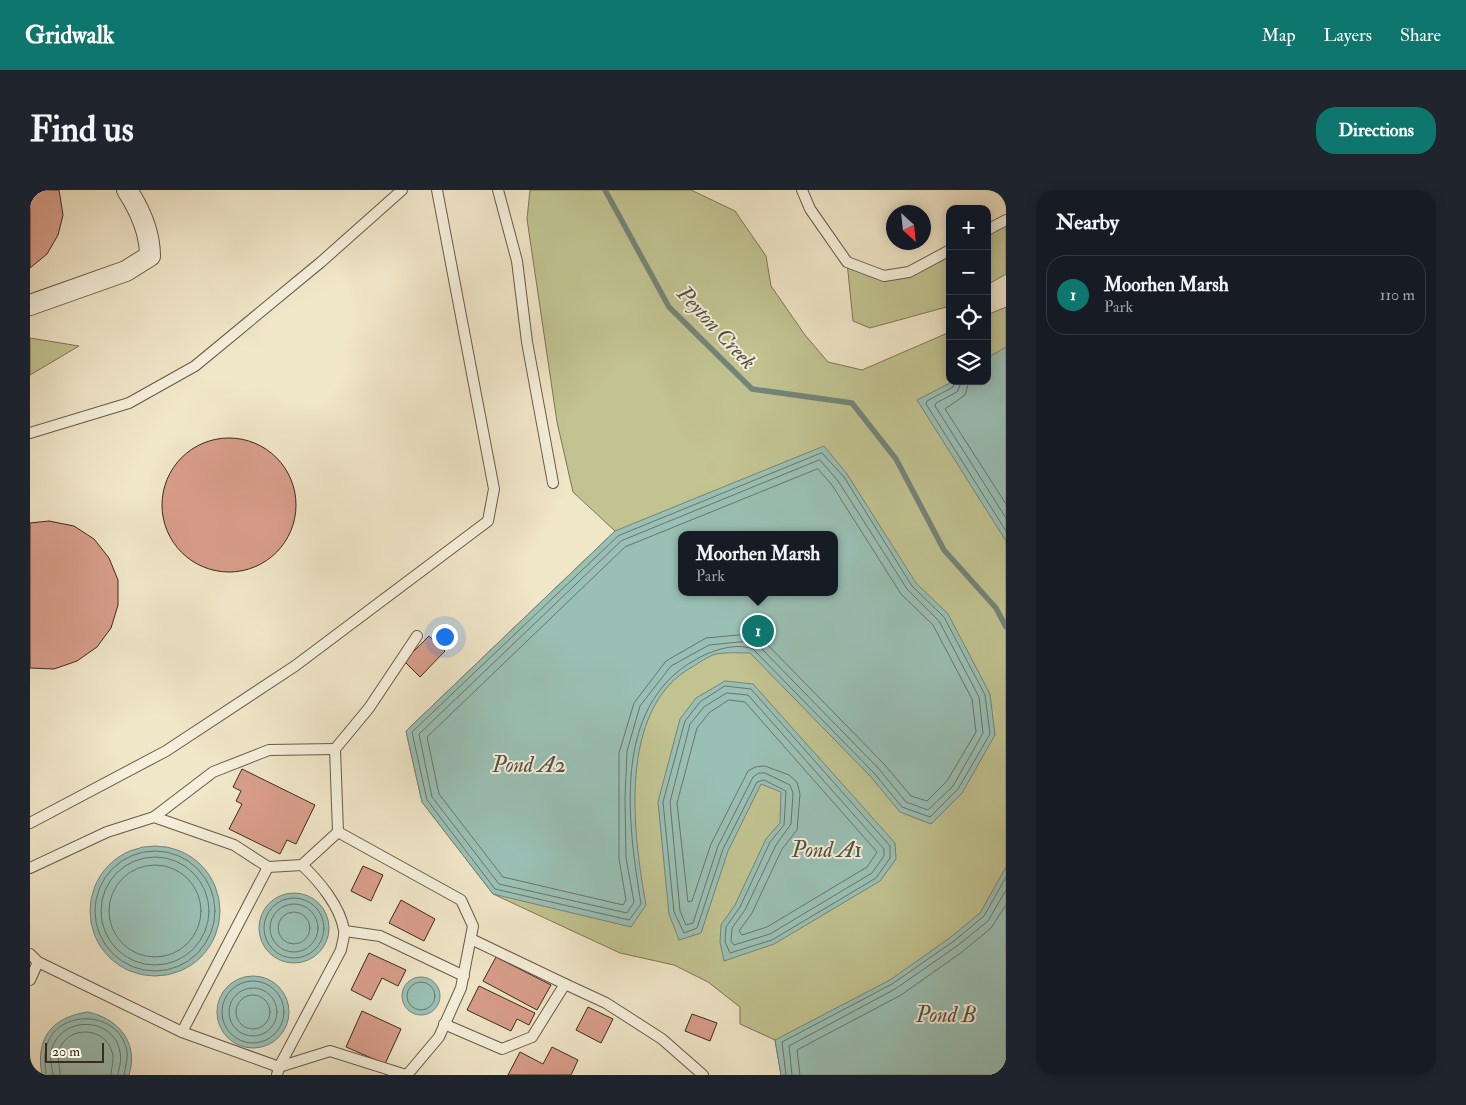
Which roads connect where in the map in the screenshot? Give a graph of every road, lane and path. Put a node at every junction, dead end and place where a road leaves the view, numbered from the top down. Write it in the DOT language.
graph roads {
  1 [pos="127,190"];
  2 [pos="402,190"];
  3 [pos="437,190"];
  4 [pos="498,190"];
  5 [pos="802,190"];
  6 [pos="1006,220"];
  7 [pos="991,228"];
  8 [pos="946,252"];
  9 [pos="30,305"];
  10 [pos="30,433"];
  11 [pos="552,483"];
  12 [pos="416,636"];
  13 [pos="334,749"];
  14 [pos="154,817"];
  15 [pos="30,823"];
  16 [pos="338,832"];
  17 [pos="302,865"];
  18 [pos="268,867"];
  19 [pos="30,868"];
  20 [pos="345,931"];
  21 [pos="471,939"];
  22 [pos="30,954"];
  23 [pos="38,962"];
  24 [pos="464,976"];
  25 [pos="30,980"];
  26 [pos="565,984"];
  27 [pos="444,1024"];
  28 [pos="182,1032"];
  29 [pos="278,1071"];
  30 [pos="406,1075"];
  31 [pos="703,1075"];
  1 -- 9 [label="street"];
  2 -- 10 [label="lane"];
  3 -- 15 [label="lane"];
  4 -- 11 [label="lane"];
  5 -- 8 [label="lane"];
  6 -- 7 [label="lane"];
  12 -- 13 [label="lane"];
  13 -- 14 [label="lane"];
  13 -- 16 [label="lane"];
  14 -- 18 [label="lane"];
  14 -- 19 [label="lane"];
  16 -- 17 [label="lane"];
  16 -- 21 [label="lane"];
  17 -- 18 [label="lane"];
  17 -- 20 [label="lane"];
  18 -- 28 [label="lane"];
  20 -- 24 [label="lane"];
  20 -- 29 [label="lane"];
  21 -- 24 [label="lane"];
  21 -- 26 [label="lane"];
  22 -- 23 [label="lane"];
  23 -- 25 [label="lane"];
  23 -- 28 [label="lane"];
  24 -- 27 [label="lane"];
  26 -- 27 [label="lane"];
  26 -- 31 [label="lane"];
  27 -- 30 [label="lane"];
  28 -- 29 [label="lane"];
  29 -- 30 [label="lane"];
}
